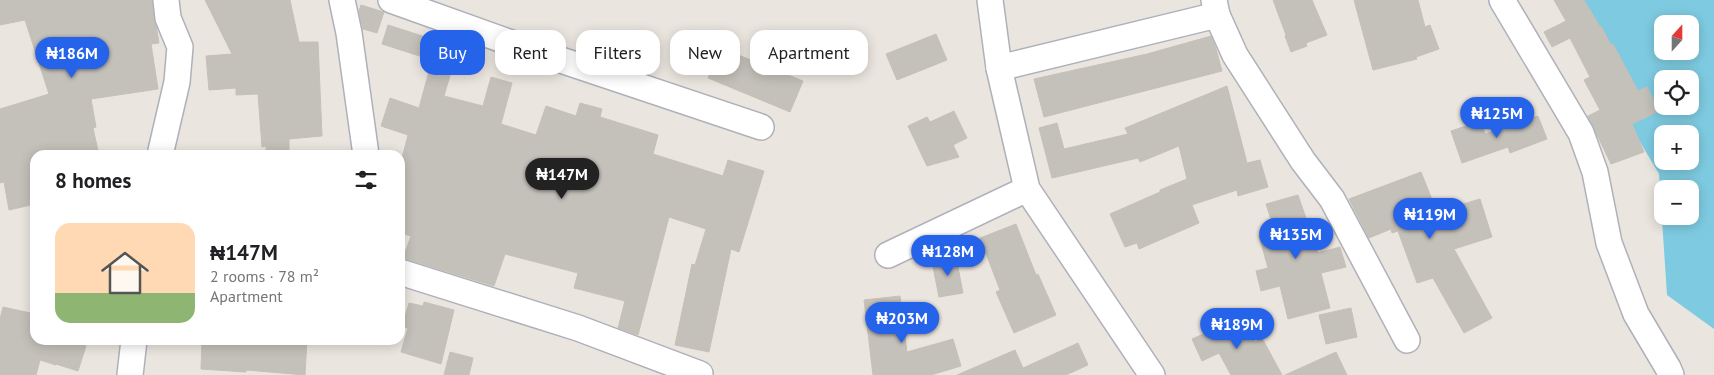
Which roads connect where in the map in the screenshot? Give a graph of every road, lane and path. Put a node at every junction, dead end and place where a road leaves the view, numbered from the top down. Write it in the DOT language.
graph roads {
  1 [pos="166,0"];
  2 [pos="342,0"];
  3 [pos="391,0"];
  4 [pos="990,0"];
  5 [pos="1502,0"];
  6 [pos="1215,8"];
  7 [pos="999,68"];
  8 [pos="761,127"];
  9 [pos="161,150"];
  10 [pos="365,150"];
  11 [pos="1027,189"];
  12 [pos="888,255"];
  13 [pos="405,274"];
  14 [pos="1407,340"];
  15 [pos="133,345"];
  16 [pos="130,375"];
  17 [pos="700,375"];
  18 [pos="1152,375"];
  19 [pos="1670,375"];
  1 -- 9 [label="street"];
  2 -- 10 [label="street"];
  3 -- 8 [label="street"];
  4 -- 7 [label="street"];
  5 -- 19 [label="street"];
  6 -- 7 [label="street"];
  6 -- 14 [label="street"];
  7 -- 11 [label="street"];
  11 -- 12 [label="street"];
  11 -- 18 [label="street"];
  13 -- 17 [label="street"];
  15 -- 16 [label="street"];
}
